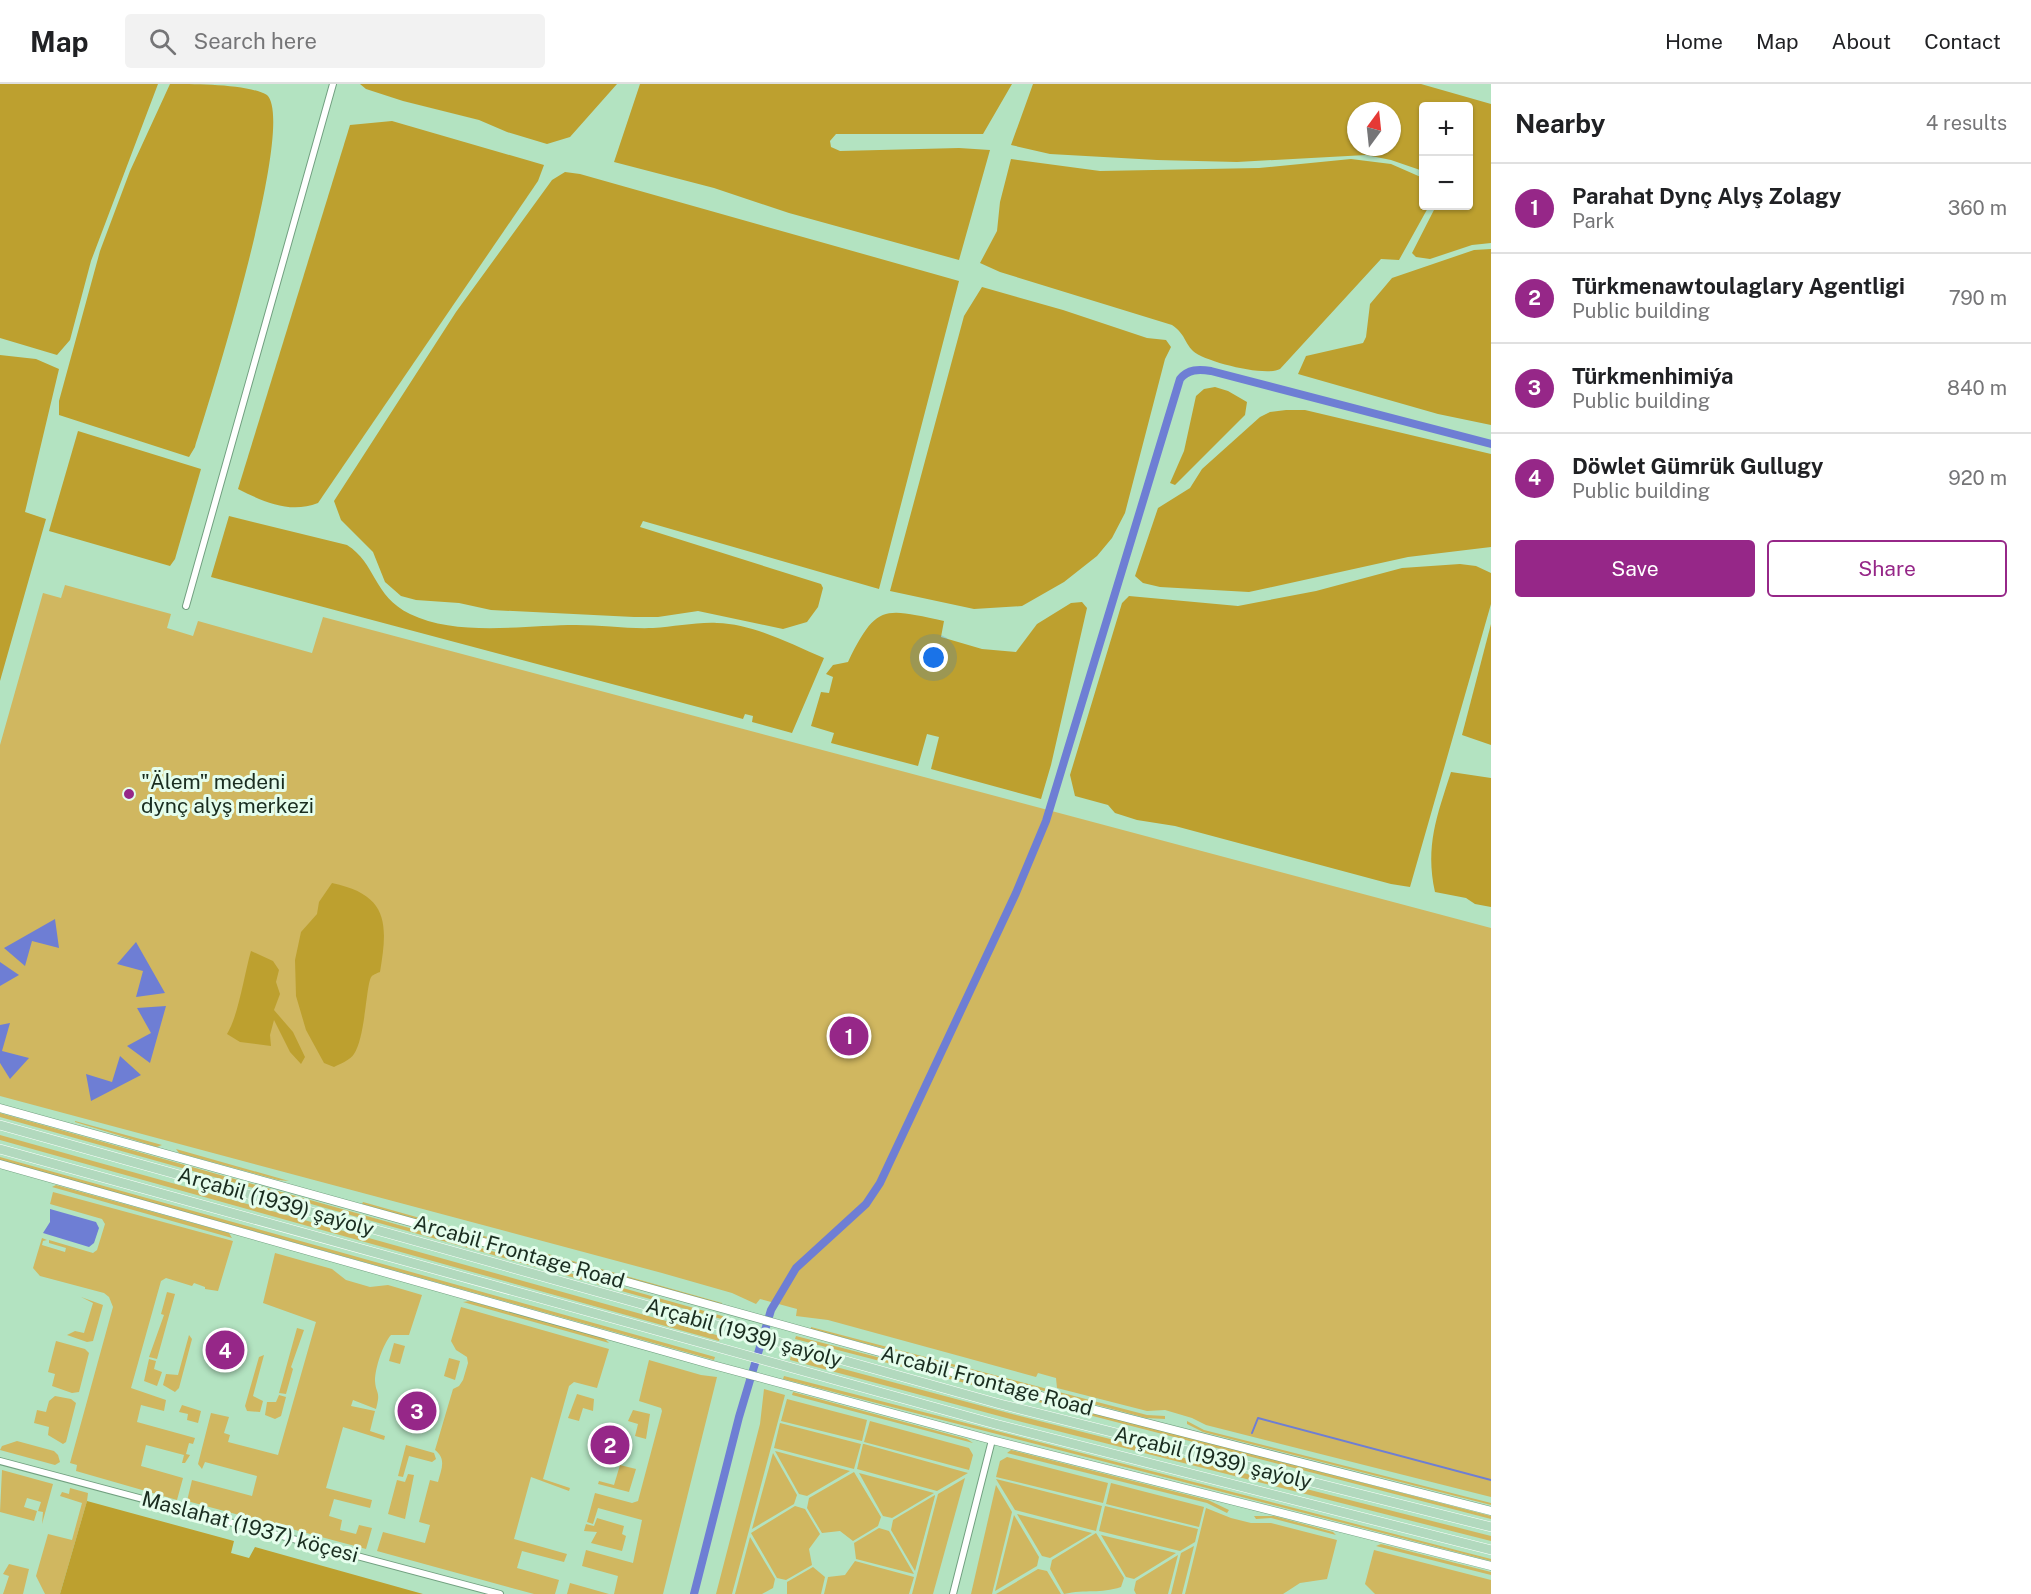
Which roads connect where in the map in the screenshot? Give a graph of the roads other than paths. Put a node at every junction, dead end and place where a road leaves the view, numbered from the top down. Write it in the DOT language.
graph roads {
  1 [pos="333,84"];
  2 [pos="186,606"];
  3 [pos="0,1108"];
  4 [pos="0,1125"];
  5 [pos="0,1149"];
  6 [pos="0,1164"];
  7 [pos="992,1440"];
  8 [pos="0,1461"];
  9 [pos="1491,1511"];
  10 [pos="1491,1527"];
  11 [pos="1491,1550"];
  12 [pos="1491,1566"];
  13 [pos="500,1594"];
  14 [pos="952,1594"];
  1 -- 2 [label="street"];
  3 -- 9 [label="street, Arcabil Frontage Road"];
  4 -- 10 [label="main road, Arçabil (1939) şaýoly"];
  5 -- 11 [label="main road, Arçabil (1939) şaýoly"];
  6 -- 7 [label="street"];
  7 -- 12 [label="street"];
  7 -- 14 [label="street"];
  8 -- 13 [label="street, Maslahat (1937) köçesi"];
}
